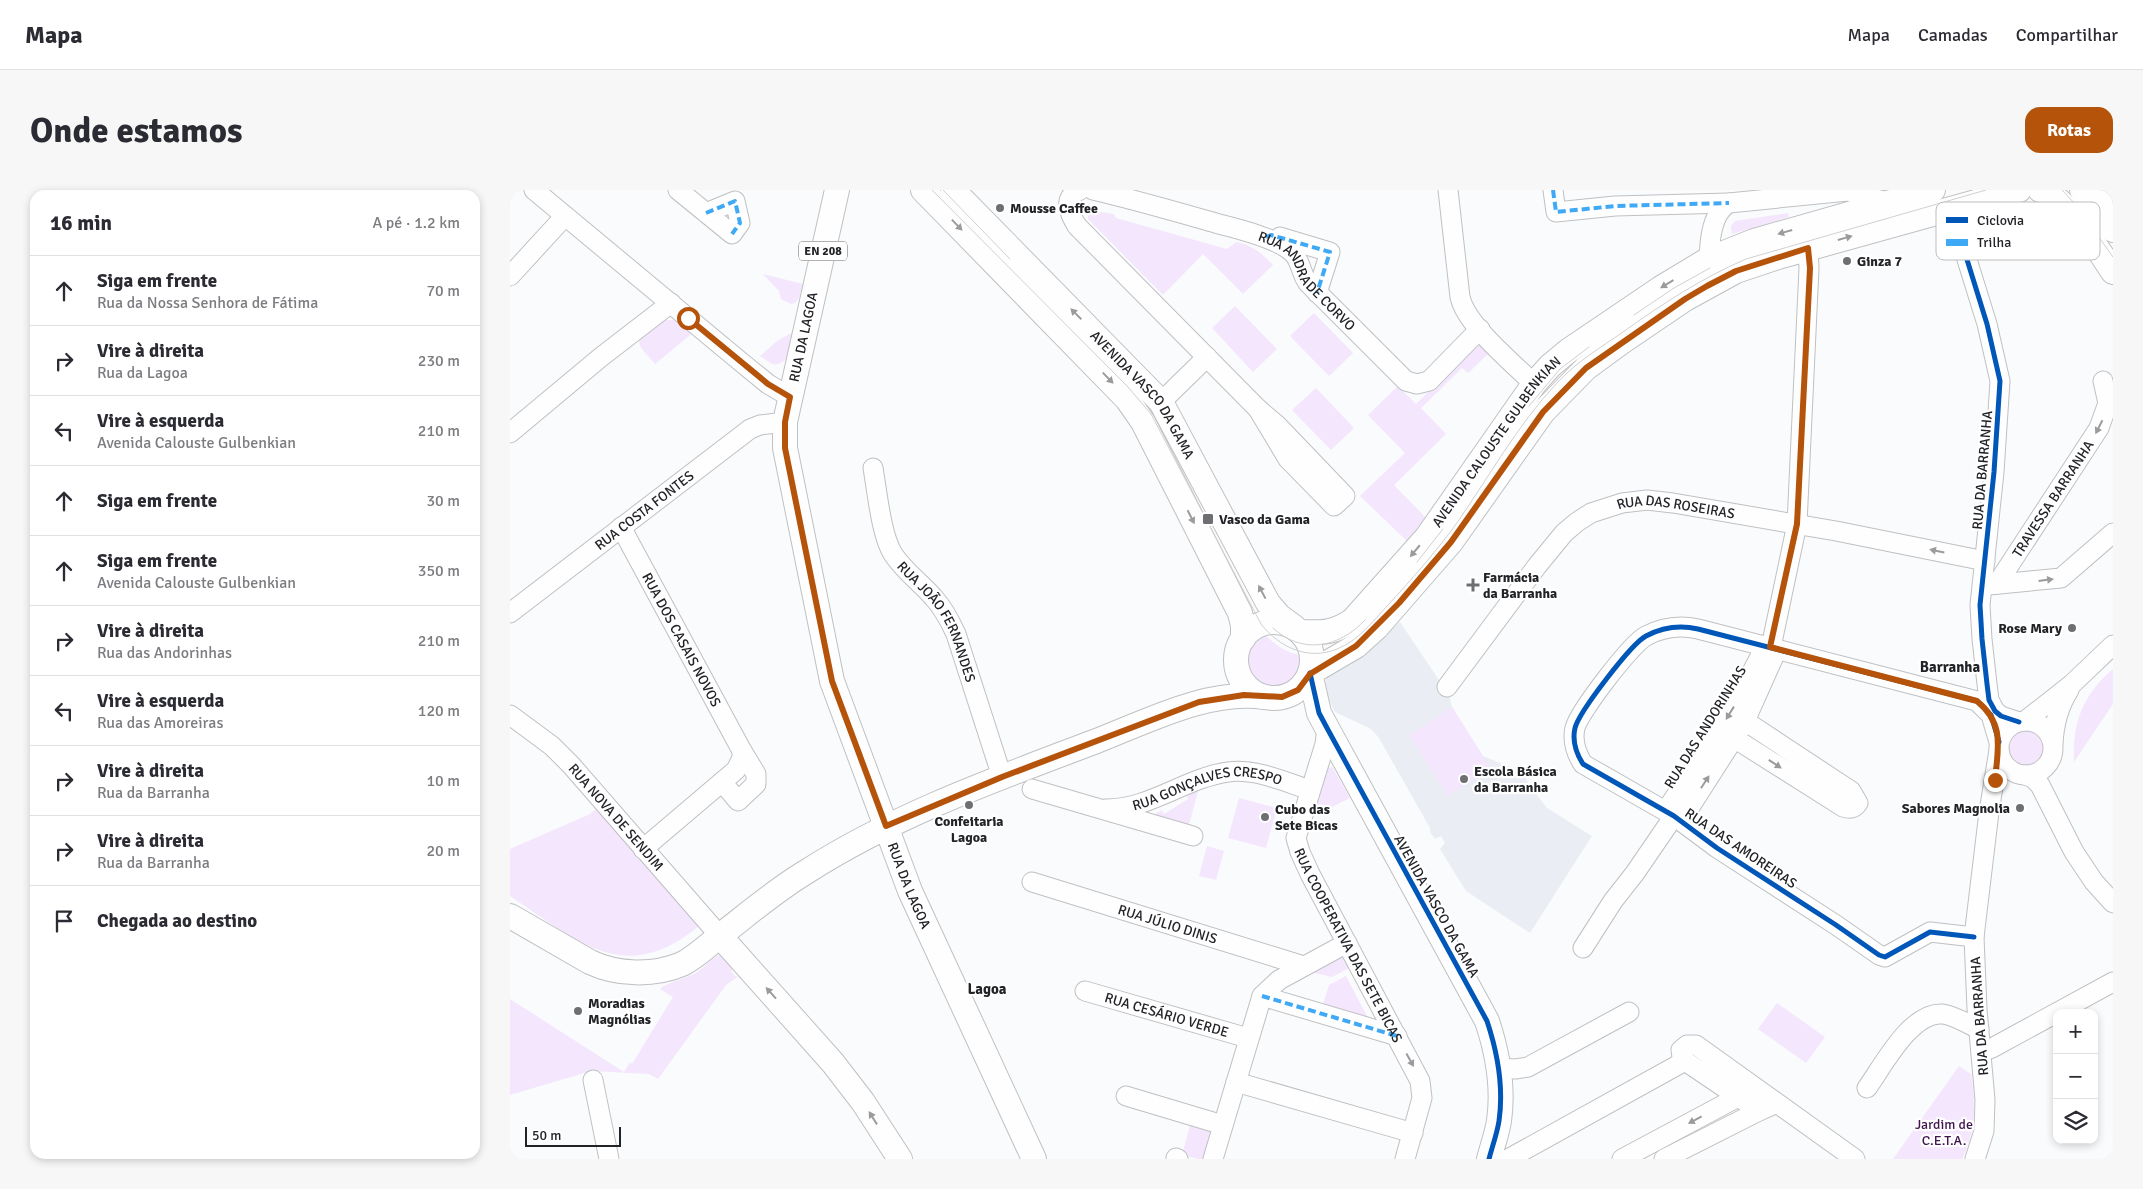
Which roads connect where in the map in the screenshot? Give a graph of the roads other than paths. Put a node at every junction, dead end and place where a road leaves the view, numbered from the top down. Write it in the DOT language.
graph roads {
  1 [pos="534,190"];
  2 [pos="678,190"];
  3 [pos="837,190"];
  4 [pos="923,190"];
  5 [pos="953,190"];
  6 [pos="1080,190"];
  7 [pos="1093,190"];
  8 [pos="1448,190"];
  9 [pos="1553,190"];
  10 [pos="1933,190"];
  11 [pos="2019,190"];
  12 [pos="2082,190"];
  13 [pos="2098,190"];
  14 [pos="2048,192"];
  15 [pos="1890,202"];
  16 [pos="1974,202"];
  17 [pos="2062,202"];
  18 [pos="2091,202"];
  19 [pos="1729,203"];
  20 [pos="2113,209"];
  21 [pos="1936,212"];
  22 [pos="706,213"];
  23 [pos="2100,213"];
  24 [pos="565,216"];
  25 [pos="2113,230"];
  26 [pos="1266,237"];
  27 [pos="1808,248"];
  28 [pos="2100,254"];
  29 [pos="1709,259"];
  30 [pos="1967,260"];
  31 [pos="2113,272"];
  32 [pos="510,276"];
  33 [pos="1717,281"];
  34 [pos="1317,293"];
  35 [pos="671,303"];
  36 [pos="1480,330"];
  37 [pos="1207,357"];
  38 [pos="1534,384"];
  39 [pos="2108,386"];
  40 [pos="790,397"];
  41 [pos="1161,402"];
  42 [pos="1258,408"];
  43 [pos="785,422"];
  44 [pos="510,433"];
  45 [pos="873,468"];
  46 [pos="1797,524"];
  47 [pos="621,528"];
  48 [pos="2113,533"];
  49 [pos="1985,561"];
  50 [pos="1990,584"];
  51 [pos="510,613"];
  52 [pos="1297,630"];
  53 [pos="2113,645"];
  54 [pos="1240,647"];
  55 [pos="1770,647"];
  56 [pos="1310,674"];
  57 [pos="2072,684"];
  58 [pos="1448,686"];
  59 [pos="1273,697"];
  60 [pos="1199,702"];
  61 [pos="510,715"];
  62 [pos="1991,715"];
  63 [pos="1745,721"];
  64 [pos="2022,721"];
  65 [pos="1327,728"];
  66 [pos="1734,738"];
  67 [pos="1999,746"];
  68 [pos="742,751"];
  69 [pos="2053,751"];
  70 [pos="2022,775"];
  71 [pos="1002,777"];
  72 [pos="722,782"];
  73 [pos="1032,789"];
  74 [pos="1310,790"];
  75 [pos="1105,809"];
  76 [pos="1989,812"];
  77 [pos="1674,816"];
  78 [pos="886,826"];
  79 [pos="1193,836"];
  80 [pos="643,849"];
  81 [pos="1032,882"];
  82 [pos="2113,890"];
  83 [pos="2113,903"];
  84 [pos="510,916"];
  85 [pos="716,932"];
  86 [pos="1974,937"];
  87 [pos="1347,943"];
  88 [pos="1583,948"];
  89 [pos="1304,966"];
  90 [pos="2113,982"];
  91 [pos="1085,991"];
  92 [pos="1262,996"];
  93 [pos="1629,1012"];
  94 [pos="1979,1029"];
  95 [pos="1397,1036"];
  96 [pos="1248,1038"];
  97 [pos="1981,1051"];
  98 [pos="1685,1061"];
  99 [pos="1500,1068"];
  100 [pos="593,1080"];
  101 [pos="1236,1082"];
  102 [pos="1750,1083"];
  103 [pos="1866,1088"];
  104 [pos="1126,1096"];
  105 [pos="1738,1097"];
  106 [pos="1777,1103"];
  107 [pos="1759,1111"];
  108 [pos="1223,1126"];
  109 [pos="1413,1133"];
  110 [pos="1022,1136"];
  111 [pos="609,1159"];
  112 [pos="900,1159"];
  113 [pos="1014,1159"];
  114 [pos="1034,1159"];
  115 [pos="1213,1159"];
  116 [pos="1405,1159"];
  117 [pos="1489,1159"];
  118 [pos="1508,1159"];
  119 [pos="1622,1159"];
  120 [pos="1664,1159"];
  121 [pos="1855,1159"];
  122 [pos="1975,1159"];
  1 -- 24 [label="street"];
  2 -- 22 [label="street"];
  3 -- 40 [label="main road, RUA DA LAGOA / EN 208"];
  4 -- 54 [label="main road, AVENIDA VASCO DA GAMA, one-way"];
  41 -- 5 [label="main road, AVENIDA VASCO DA GAMA, one-way"];
  6 -- 37 [label="street"];
  7 -- 26 [label="street, RUA ANDRADE CORVO"];
  8 -- 36 [label="street"];
  9 -- 19 [label="street"];
  10 -- 15 [label="main road, AVENIDA CALOUSTE GULBENKIAN"];
  11 -- 16 [label="main road, AVENIDA CALOUSTE GULBENKIAN"];
  12 -- 18 [label="main road"];
  13 -- 20 [label="street"];
  14 -- 17 [label="main road"];
  15 -- 19 [label="street"];
  15 -- 29 [label="main road, AVENIDA CALOUSTE GULBENKIAN, one-way"];
  19 -- 29 [label="street"];
  27 -- 21 [label="main road, AVENIDA CALOUSTE GULBENKIAN, one-way"];
  23 -- 25 [label="main road"];
  24 -- 32 [label="street"];
  24 -- 35 [label="street"];
  26 -- 34 [label="street, RUA ANDRADE CORVO"];
  26 -- 34 [label="street"];
  27 -- 33 [label="main road, AVENIDA CALOUSTE GULBENKIAN"];
  27 -- 46 [label="street, RUA DAS ANDORINHAS"];
  28 -- 31 [label="main road"];
  29 -- 33 [label="street"];
  29 -- 38 [label="main road, AVENIDA CALOUSTE GULBENKIAN, one-way"];
  30 -- 49 [label="street, RUA DA BARRANHA"];
  33 -- 56 [label="main road, AVENIDA CALOUSTE GULBENKIAN"];
  34 -- 36 [label="street, RUA ANDRADE CORVO"];
  35 -- 40 [label="street"];
  35 -- 44 [label="street"];
  36 -- 38 [label="street"];
  37 -- 41 [label="street"];
  37 -- 42 [label="street"];
  38 -- 52 [label="main road, AVENIDA CALOUSTE GULBENKIAN, one-way"];
  39 -- 50 [label="street, TRAVESSA BARRANHA, one-way"];
  40 -- 43 [label="main road, RUA DA LAGOA / EN 208"];
  52 -- 41 [label="main road, AVENIDA VASCO DA GAMA, one-way"];
  42 -- 42 [label="street"];
  43 -- 47 [label="street, RUA COSTA FONTES"];
  43 -- 78 [label="main road, RUA DA LAGOA / EN 208"];
  45 -- 71 [label="street, RUA JOÃO FERNANDES"];
  49 -- 46 [label="street, RUA DAS ROSEIRAS, one-way"];
  46 -- 55 [label="street, RUA DAS ANDORINHAS"];
  46 -- 58 [label="street, RUA DAS ROSEIRAS"];
  47 -- 51 [label="street, RUA COSTA FONTES"];
  47 -- 68 [label="street, RUA DOS CASAIS NOVOS"];
  50 -- 48 [label="street, one-way"];
  49 -- 50 [label="street, RUA DA BARRANHA"];
  50 -- 64 [label="street, RUA DA BARRANHA"];
  52 -- 54 [label="main road"];
  52 -- 56 [label="main road"];
  53 -- 57 [label="street"];
  54 -- 59 [label="main road"];
  54 -- 60 [label="main road"];
  55 -- 62 [label="street, RUA DAS AMOREIRAS"];
  55 -- 63 [label="street, RUA DAS ANDORINHAS"];
  55 -- 77 [label="street, RUA DAS ANDORINHAS, one-way"];
  55 -- 77 [label="street, RUA DAS AMOREIRAS"];
  56 -- 59 [label="main road"];
  56 -- 65 [label="main road, AVENIDA VASCO DA GAMA"];
  57 -- 64 [label="street"];
  57 -- 69 [label="street"];
  59 -- 60 [label="main road"];
  59 -- 65 [label="main road, AVENIDA VASCO DA GAMA"];
  60 -- 71 [label="main road"];
  61 -- 80 [label="street, RUA NOVA DE SENDIM"];
  62 -- 67 [label="street, RUA DA BARRANHA"];
  63 -- 66 [label="street, RUA DAS ANDORINHAS"];
  66 -- 63 [label="street, one-way"];
  64 -- 67 [label="street"];
  64 -- 69 [label="street"];
  65 -- 74 [label="street, RUA COOPERATIVA DAS SETE BICAS"];
  65 -- 99 [label="main road, AVENIDA VASCO DA GAMA"];
  77 -- 66 [label="street, RUA DAS ANDORINHAS, one-way"];
  67 -- 70 [label="street"];
  67 -- 76 [label="street, RUA DA BARRANHA"];
  68 -- 72 [label="street"];
  68 -- 72 [label="street, RUA DOS CASAIS NOVOS"];
  69 -- 70 [label="street"];
  69 -- 82 [label="street"];
  70 -- 76 [label="street, RUA DA BARRANHA"];
  70 -- 83 [label="street"];
  71 -- 78 [label="main road"];
  72 -- 80 [label="street"];
  73 -- 75 [label="street"];
  74 -- 75 [label="street, RUA GONÇALVES CRESPO"];
  74 -- 87 [label="street, RUA COOPERATIVA DAS SETE BICAS"];
  75 -- 79 [label="street"];
  76 -- 86 [label="street, RUA DA BARRANHA"];
  77 -- 86 [label="street, RUA DAS AMOREIRAS"];
  77 -- 88 [label="street, RUA DAS ANDORINHAS"];
  78 -- 85 [label="main road"];
  78 -- 110 [label="main road, RUA DA LAGOA / EN 208"];
  80 -- 85 [label="street, RUA NOVA DE SENDIM"];
  81 -- 89 [label="street, RUA JÚLIO DINIS"];
  84 -- 85 [label="main road"];
  112 -- 85 [label="main road, RUA NOVA DE SENDIM, one-way"];
  86 -- 94 [label="street, RUA DA BARRANHA"];
  87 -- 89 [label="street"];
  87 -- 95 [label="street, RUA COOPERATIVA DAS SETE BICAS"];
  89 -- 92 [label="street"];
  90 -- 97 [label="street"];
  91 -- 96 [label="street, RUA CESÁRIO VERDE"];
  92 -- 95 [label="street"];
  92 -- 96 [label="street"];
  93 -- 99 [label="street"];
  94 -- 97 [label="street, RUA DA BARRANHA"];
  94 -- 103 [label="street"];
  95 -- 109 [label="street, RUA COOPERATIVA DAS SETE BICAS, one-way"];
  96 -- 101 [label="street"];
  97 -- 122 [label="street, RUA DA BARRANHA"];
  98 -- 102 [label="street"];
  98 -- 105 [label="street"];
  98 -- 118 [label="street"];
  99 -- 117 [label="main road, AVENIDA VASCO DA GAMA"];
  100 -- 111 [label="street"];
  101 -- 108 [label="street"];
  101 -- 109 [label="street"];
  102 -- 105 [label="street"];
  102 -- 106 [label="street"];
  104 -- 108 [label="street"];
  105 -- 107 [label="street"];
  105 -- 119 [label="street, one-way"];
  106 -- 107 [label="street"];
  106 -- 121 [label="street"];
  107 -- 120 [label="street"];
  108 -- 115 [label="street"];
  109 -- 116 [label="street, RUA COOPERATIVA DAS SETE BICAS"];
  110 -- 113 [label="main road"];
  110 -- 114 [label="main road, RUA DA LAGOA / EN 208"];
}
